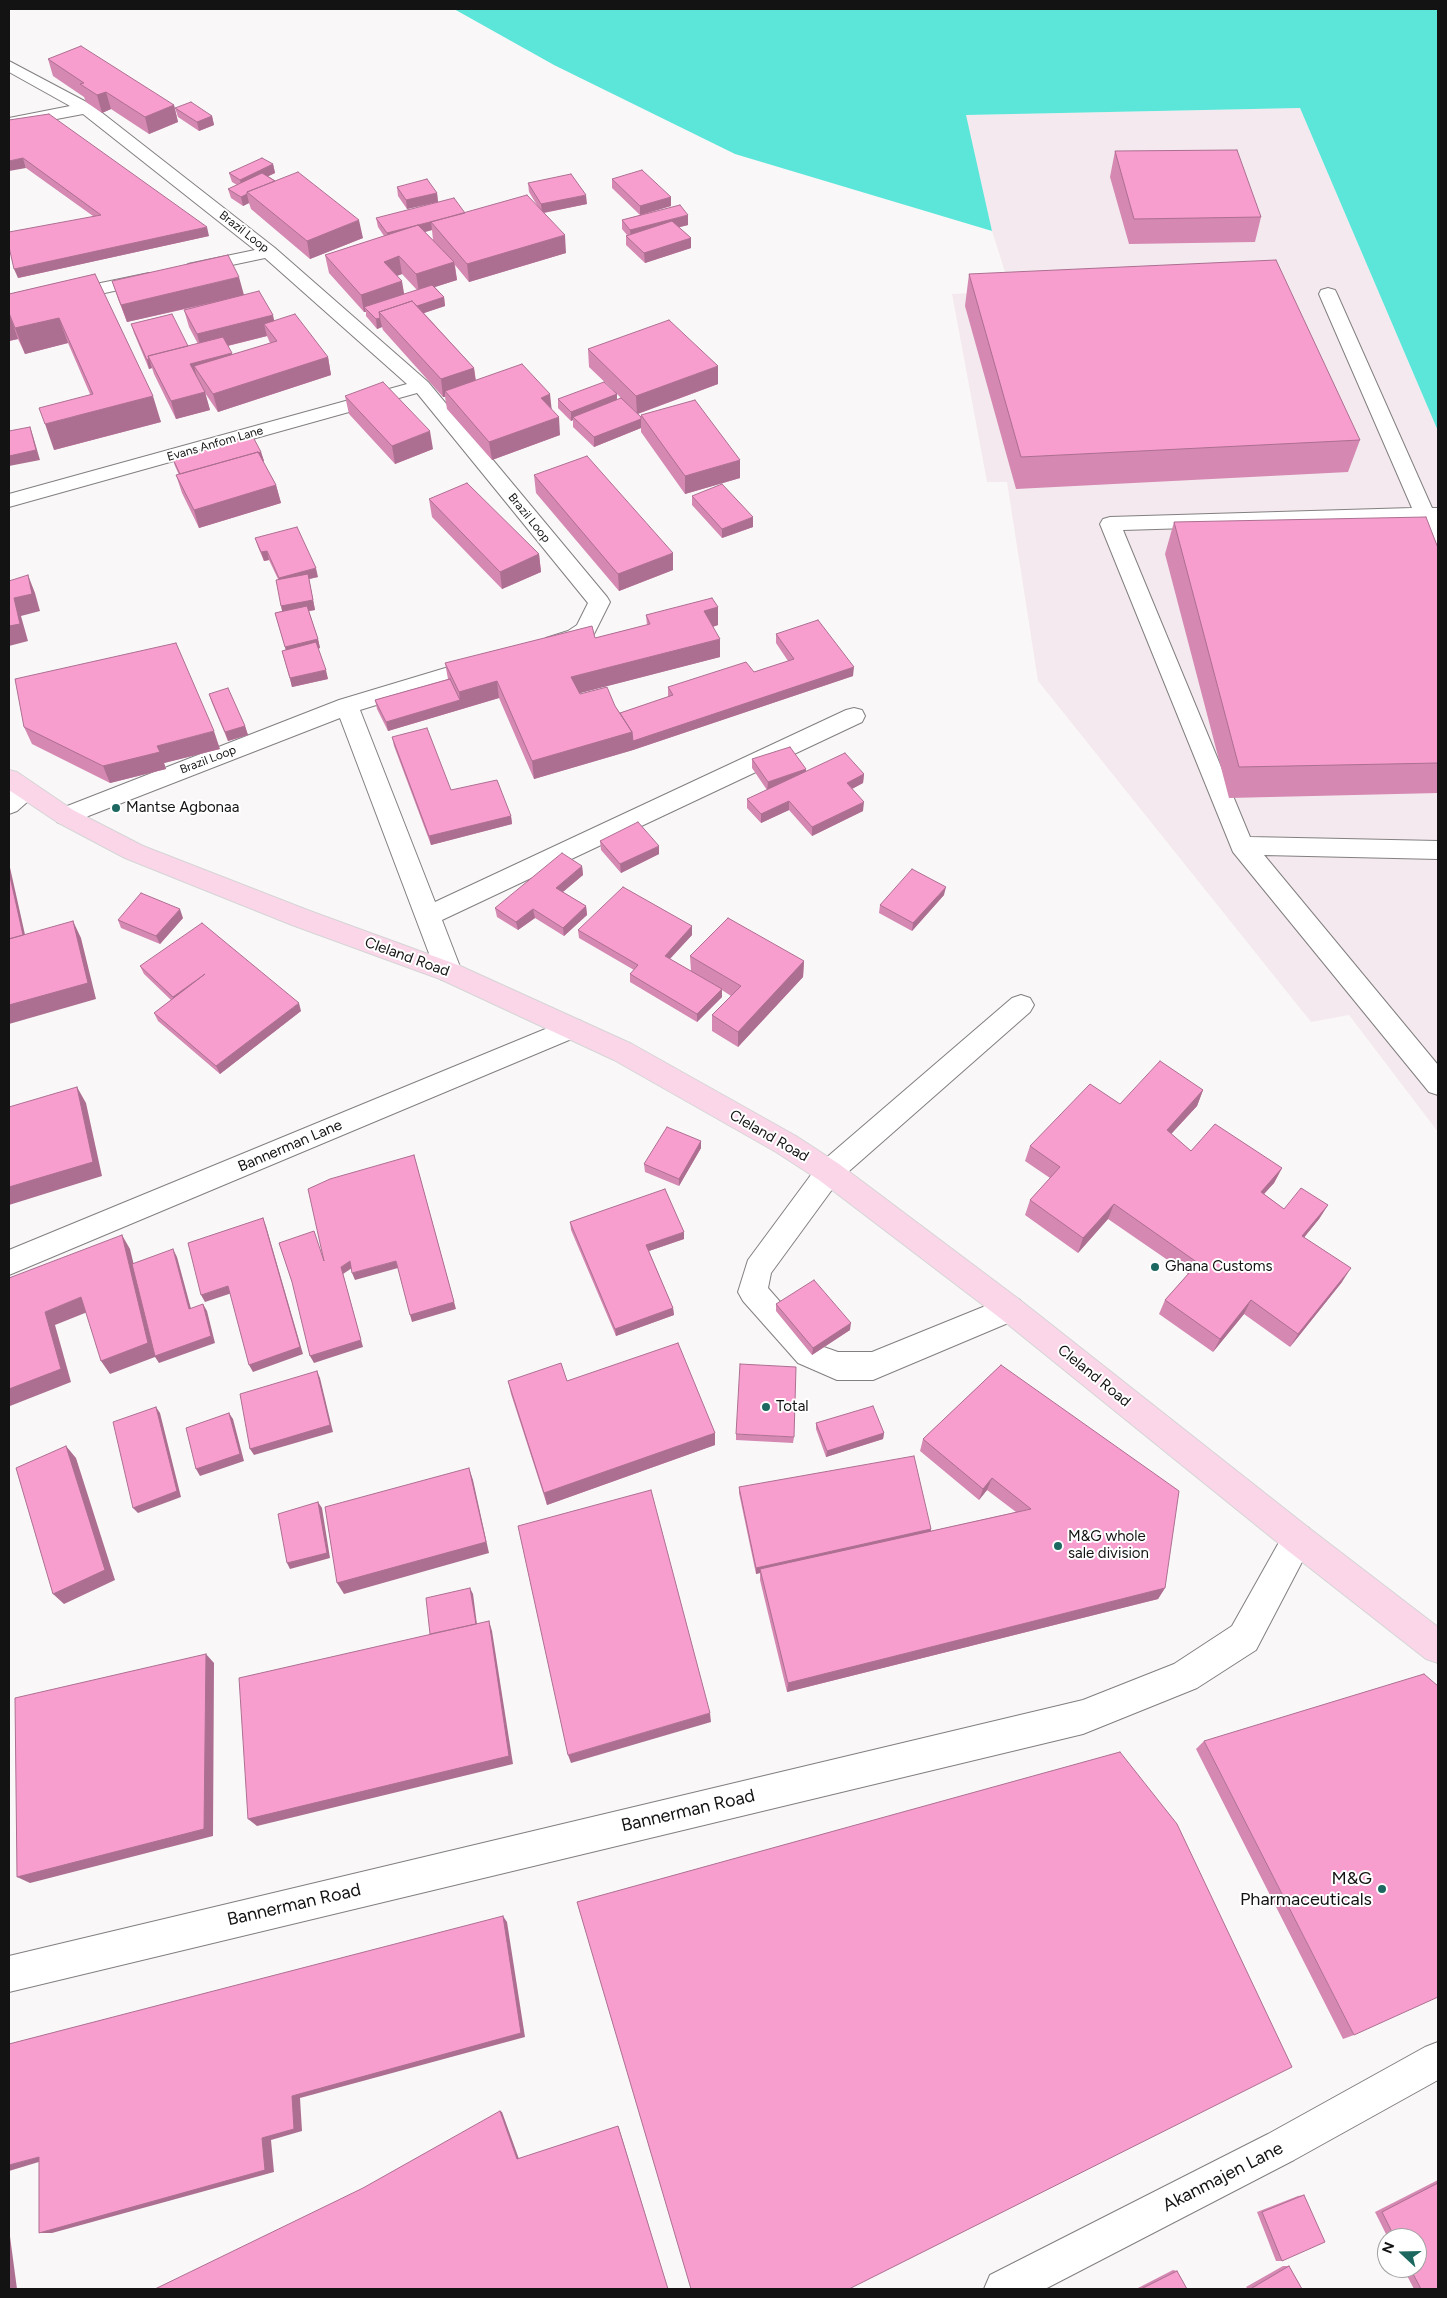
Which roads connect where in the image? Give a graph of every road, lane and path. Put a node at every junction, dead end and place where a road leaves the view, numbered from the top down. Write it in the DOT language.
graph roads {
  1 [pos="9,66"];
  2 [pos="86,108"];
  3 [pos="9,123"];
  4 [pos="269,252"];
  5 [pos="1328,294"];
  6 [pos="9,308"];
  7 [pos="421,386"];
  8 [pos="9,501"];
  9 [pos="1432,514"];
  10 [pos="1438,544"];
  11 [pos="530,650"];
  12 [pos="503,658"];
  13 [pos="347,706"];
  14 [pos="854,716"];
  15 [pos="15,791"];
  16 [pos="65,816"];
  17 [pos="1242,846"];
  18 [pos="1438,850"];
  19 [pos="428,916"];
  20 [pos="449,972"];
  21 [pos="1021,1005"];
  22 [pos="572,1028"];
  23 [pos="1438,1084"];
  24 [pos="829,1172"];
  25 [pos="9,1263"];
  26 [pos="1010,1309"];
  27 [pos="1298,1540"];
  28 [pos="1438,1647"];
  29 [pos="9,1974"];
  30 [pos="1438,2060"];
  31 [pos="1004,2289"];
  1 -- 2 [label="street, Brazil Loop"];
  2 -- 3 [label="street"];
  2 -- 4 [label="street, Brazil Loop"];
  4 -- 6 [label="street"];
  4 -- 7 [label="street, Brazil Loop"];
  5 -- 9 [label="street"];
  7 -- 8 [label="street, Evans Anfom Lane"];
  7 -- 11 [label="street, Brazil Loop"];
  9 -- 10 [label="street"];
  9 -- 17 [label="street"];
  12 -- 13 [label="street, Brazil Loop"];
  13 -- 16 [label="street, Brazil Loop"];
  13 -- 19 [label="street"];
  14 -- 19 [label="street"];
  15 -- 16 [label="main road, Cleland Road"];
  16 -- 20 [label="main road, Cleland Road"];
  17 -- 18 [label="street"];
  17 -- 23 [label="street"];
  19 -- 20 [label="street"];
  20 -- 22 [label="main road, Cleland Road"];
  21 -- 24 [label="street"];
  22 -- 24 [label="main road, Cleland Road"];
  22 -- 25 [label="street, Bannerman Lane"];
  24 -- 26 [label="main road, Cleland Road"];
  24 -- 26 [label="street"];
  26 -- 27 [label="main road, Cleland Road"];
  27 -- 28 [label="main road, Cleland Road"];
  27 -- 29 [label="street, Bannerman Road"];
  30 -- 31 [label="street, Akanmajen Lane"];
}
